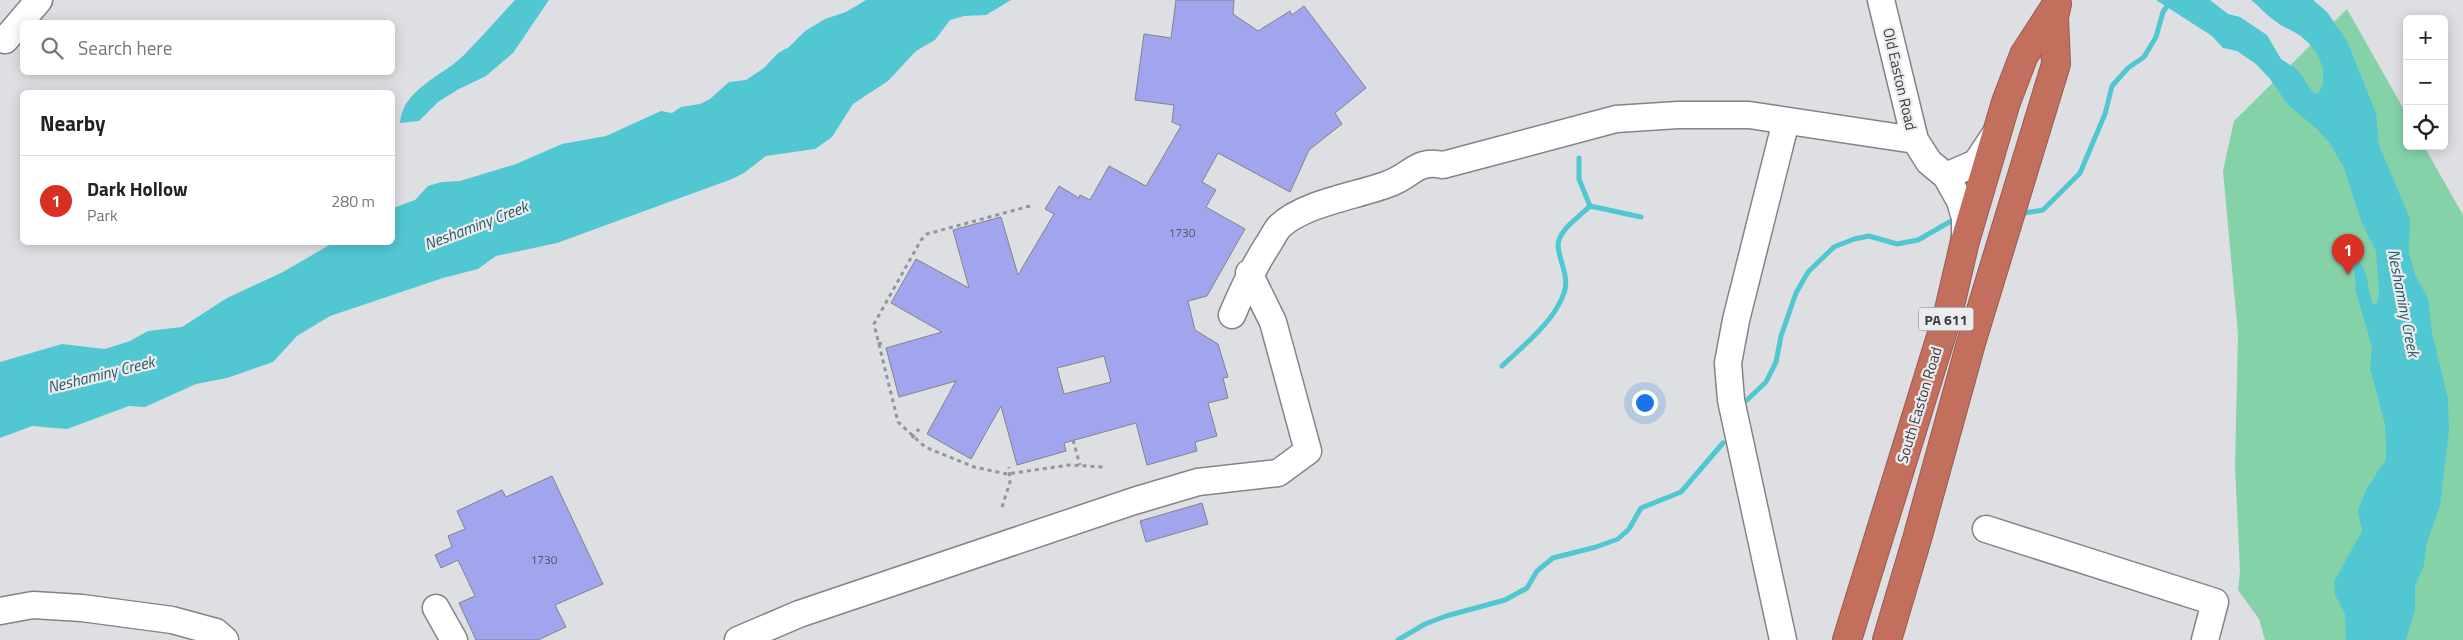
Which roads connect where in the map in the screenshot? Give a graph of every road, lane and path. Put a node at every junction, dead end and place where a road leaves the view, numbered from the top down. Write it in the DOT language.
graph roads {
  1 [pos="39,0"];
  2 [pos="1881,0"];
  3 [pos="2058,2"];
  4 [pos="22,20"];
  5 [pos="20,22"];
  6 [pos="5,40"];
  7 [pos="1786,121"];
  8 [pos="2000,124"];
  9 [pos="1915,140"];
  10 [pos="1946,176"];
  11 [pos="1030,206"];
  12 [pos="1966,241"];
  13 [pos="1249,274"];
  14 [pos="1232,315"];
  15 [pos="886,342"];
  16 [pos="878,344"];
  17 [pos="919,429"];
  18 [pos="912,438"];
  19 [pos="1073,440"];
  20 [pos="1080,466"];
  21 [pos="1009,467"];
  22 [pos="1103,467"];
  23 [pos="1011,473"];
  24 [pos="1002,507"];
  25 [pos="1986,529"];
  26 [pos="436,608"];
  27 [pos="0,612"];
  28 [pos="225,640"];
  29 [pos="454,640"];
  30 [pos="738,640"];
  31 [pos="1783,640"];
  32 [pos="1847,640"];
  33 [pos="1886,640"];
  34 [pos="2205,640"];
  1 -- 4 [label="street"];
  2 -- 9 [label="street, Old Easton Road"];
  3 -- 8 [label="highway, South Easton Road / PA 611"];
  3 -- 33 [label="highway, South Easton Road / PA 611"];
  5 -- 6 [label="street"];
  7 -- 9 [label="street"];
  7 -- 13 [label="street"];
  7 -- 31 [label="street"];
  8 -- 10 [label="street"];
  8 -- 12 [label="highway, South Easton Road / PA 611"];
  9 -- 10 [label="street, Old Easton Road"];
  10 -- 12 [label="street, Old Easton Road"];
  11 -- 16 [label="path"];
  12 -- 32 [label="highway, South Easton Road / PA 611"];
  13 -- 14 [label="street"];
  13 -- 30 [label="street"];
  15 -- 16 [label="path"];
  16 -- 18 [label="path"];
  17 -- 18 [label="path"];
  18 -- 23 [label="path"];
  19 -- 20 [label="path"];
  20 -- 22 [label="path"];
  20 -- 23 [label="path"];
  21 -- 23 [label="path"];
  23 -- 24 [label="path"];
  25 -- 34 [label="street"];
  26 -- 29 [label="street"];
  27 -- 28 [label="street"];
}
